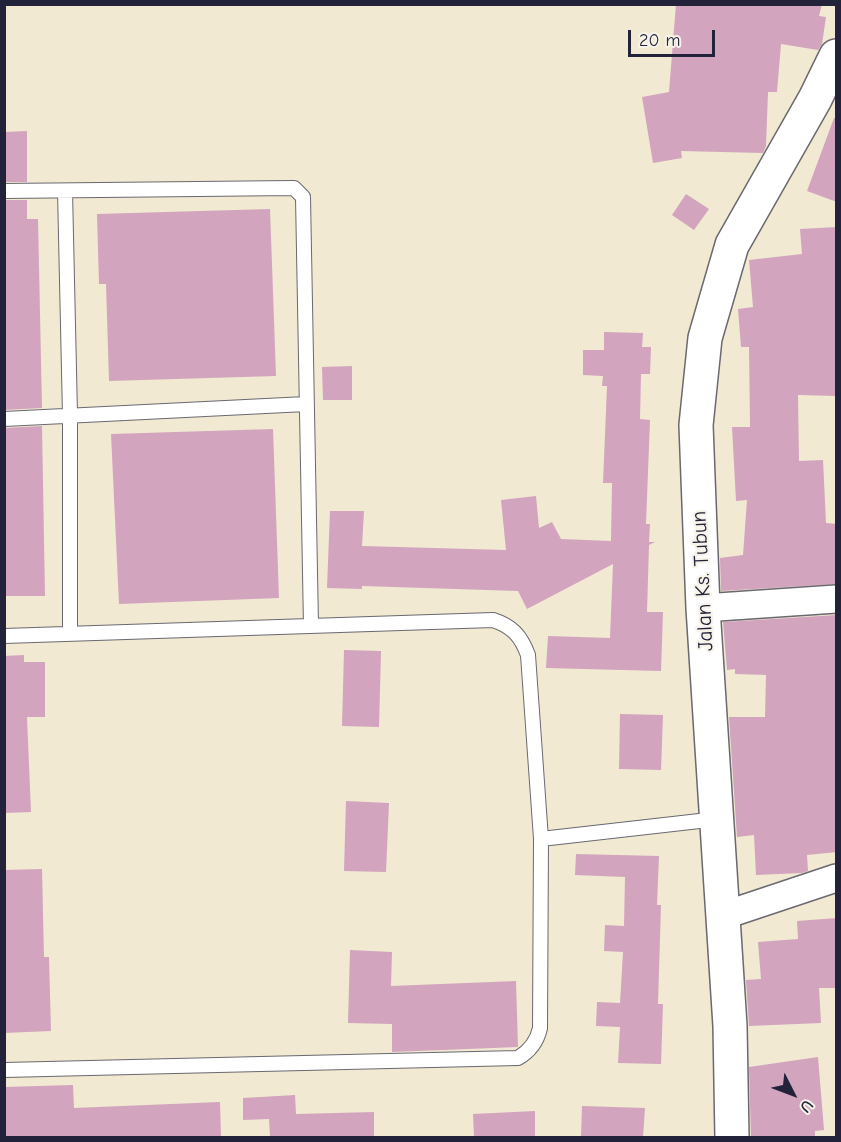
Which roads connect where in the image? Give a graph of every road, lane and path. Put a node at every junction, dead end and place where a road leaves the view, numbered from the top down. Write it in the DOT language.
graph roads {
  1 [pos="837,56"];
  2 [pos="4,191"];
  3 [pos="64,191"];
  4 [pos="306,404"];
  5 [pos="70,415"];
  6 [pos="4,418"];
  7 [pos="837,599"];
  8 [pos="703,608"];
  9 [pos="311,626"];
  10 [pos="70,634"];
  11 [pos="4,636"];
  12 [pos="717,819"];
  13 [pos="541,839"];
  14 [pos="837,878"];
  15 [pos="722,916"];
  16 [pos="4,1070"];
  17 [pos="732,1137"];
  1 -- 8 [label="street, Jalan Ks. Tubun"];
  2 -- 3 [label="lane"];
  3 -- 4 [label="lane"];
  3 -- 5 [label="lane"];
  4 -- 5 [label="lane"];
  4 -- 9 [label="lane"];
  5 -- 6 [label="lane"];
  5 -- 10 [label="lane"];
  7 -- 8 [label="street"];
  8 -- 12 [label="street, Jalan Ks. Tubun"];
  9 -- 10 [label="lane"];
  9 -- 13 [label="lane"];
  10 -- 11 [label="lane"];
  12 -- 13 [label="lane"];
  12 -- 15 [label="street, Jalan Ks. Tubun"];
  13 -- 16 [label="lane"];
  14 -- 15 [label="street"];
  15 -- 17 [label="street, Jalan Ks. Tubun"];
}
